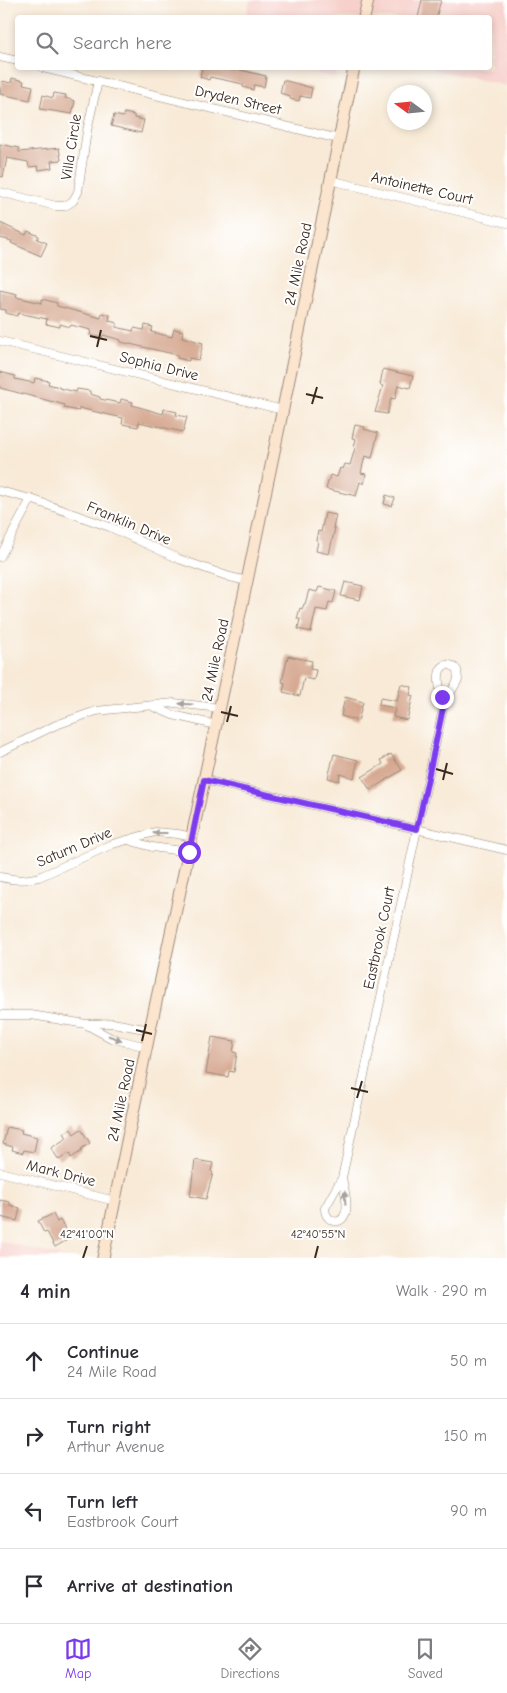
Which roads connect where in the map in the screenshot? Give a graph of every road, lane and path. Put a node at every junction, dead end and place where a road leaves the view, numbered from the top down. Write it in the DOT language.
graph roads {
  1 [pos="368,0"];
  2 [pos="365,15"];
  3 [pos="0,57"];
  4 [pos="15,61"];
  5 [pos="51,70"];
  6 [pos="354,70"];
  7 [pos="98,81"];
  8 [pos="339,139"];
  9 [pos="330,180"];
  10 [pos="0,192"];
  11 [pos="507,223"];
  12 [pos="0,341"];
  13 [pos="283,410"];
  14 [pos="0,491"];
  15 [pos="31,499"];
  16 [pos="0,557"];
  17 [pos="247,581"];
  18 [pos="444,704"];
  19 [pos="152,706"];
  20 [pos="220,708"];
  21 [pos="216,725"];
  22 [pos="0,752"];
  23 [pos="204,780"];
  24 [pos="417,829"];
  25 [pos="192,837"];
  26 [pos="128,840"];
  27 [pos="507,850"];
  28 [pos="189,852"];
  29 [pos="0,878"];
  30 [pos="0,1014"];
  31 [pos="86,1024"];
  32 [pos="150,1030"];
  33 [pos="147,1047"];
  34 [pos="0,1172"];
  35 [pos="342,1178"];
  36 [pos="115,1201"];
  37 [pos="103,1258"];
  1 -- 2 [label="street"];
  3 -- 4 [label="street"];
  5 -- 7 [label="street, Dryden Street"];
  6 -- 8 [label="street, 24 Mile Road"];
  7 -- 8 [label="street, Dryden Street"];
  7 -- 10 [label="street, Villa Circle"];
  8 -- 9 [label="street, 24 Mile Road"];
  9 -- 11 [label="street, Antoinette Court"];
  9 -- 13 [label="street, 24 Mile Road"];
  12 -- 13 [label="street, Sophia Drive"];
  13 -- 17 [label="street, 24 Mile Road"];
  14 -- 15 [label="street, Franklin Drive"];
  15 -- 16 [label="street"];
  15 -- 17 [label="street, Franklin Drive"];
  17 -- 20 [label="street, 24 Mile Road"];
  18 -- 24 [label="street, Eastbrook Court"];
  20 -- 19 [label="street, one-way"];
  19 -- 21 [label="street"];
  19 -- 22 [label="street"];
  20 -- 21 [label="street, 24 Mile Road"];
  21 -- 23 [label="street, 24 Mile Road"];
  23 -- 24 [label="street"];
  23 -- 25 [label="street, 24 Mile Road"];
  24 -- 27 [label="street"];
  24 -- 35 [label="street, Eastbrook Court"];
  25 -- 26 [label="street, Saturn Drive, one-way"];
  25 -- 28 [label="street, 24 Mile Road"];
  26 -- 28 [label="street, Saturn Drive"];
  26 -- 29 [label="street, Saturn Drive"];
  28 -- 32 [label="street, 24 Mile Road"];
  30 -- 31 [label="street"];
  31 -- 32 [label="street"];
  31 -- 33 [label="street, one-way"];
  32 -- 33 [label="street, 24 Mile Road"];
  33 -- 36 [label="street, 24 Mile Road"];
  34 -- 36 [label="street, Mark Drive"];
  35 -- 35 [label="street, Eastbrook Court, one-way"];
  36 -- 37 [label="street, 24 Mile Road"];
}
